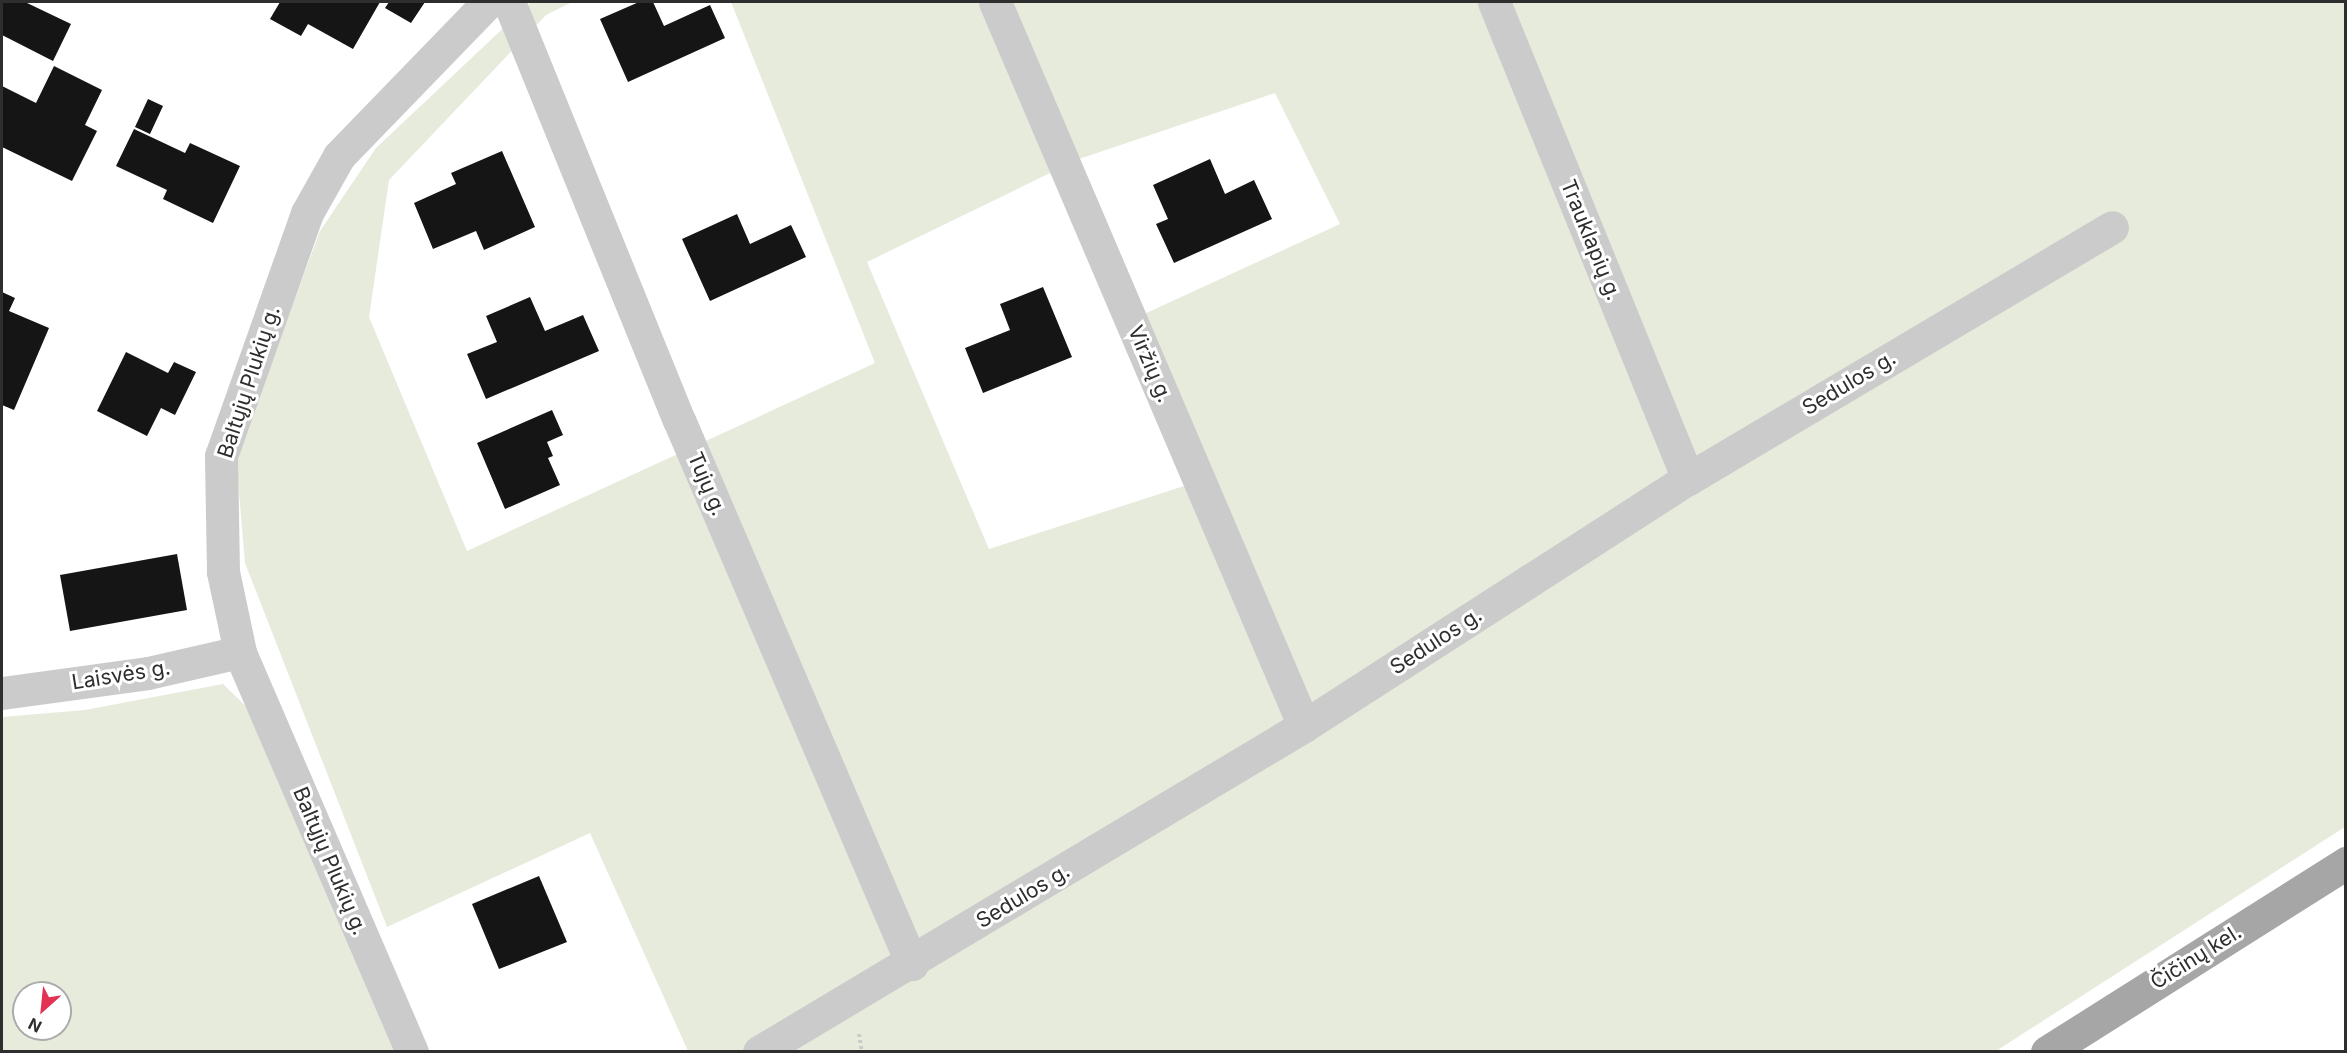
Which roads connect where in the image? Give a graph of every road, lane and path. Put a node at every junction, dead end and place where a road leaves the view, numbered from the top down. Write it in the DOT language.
graph roads {
  1 [pos="488,2"];
  2 [pos="509,2"];
  3 [pos="995,2"];
  4 [pos="1494,2"];
  5 [pos="2112,227"];
  6 [pos="1688,479"];
  7 [pos="240,652"];
  8 [pos="2,693"];
  9 [pos="1304,726"];
  10 [pos="2346,863"];
  11 [pos="912,964"];
  12 [pos="412,1052"];
  13 [pos="759,1052"];
  14 [pos="2047,1052"];
  1 -- 7 [label="street, Baltųjų Plukių g."];
  2 -- 11 [label="street, Tujų g."];
  3 -- 9 [label="street, Viržių g."];
  4 -- 6 [label="street, Trauklapių g."];
  5 -- 6 [label="street, Sedulos g."];
  6 -- 9 [label="street, Sedulos g."];
  7 -- 8 [label="street, Laisvės g."];
  7 -- 12 [label="street, Baltųjų Plukių g."];
  9 -- 11 [label="street, Sedulos g."];
  10 -- 14 [label="main road, Čičinų kel."];
  11 -- 13 [label="street, Sedulos g."];
}
